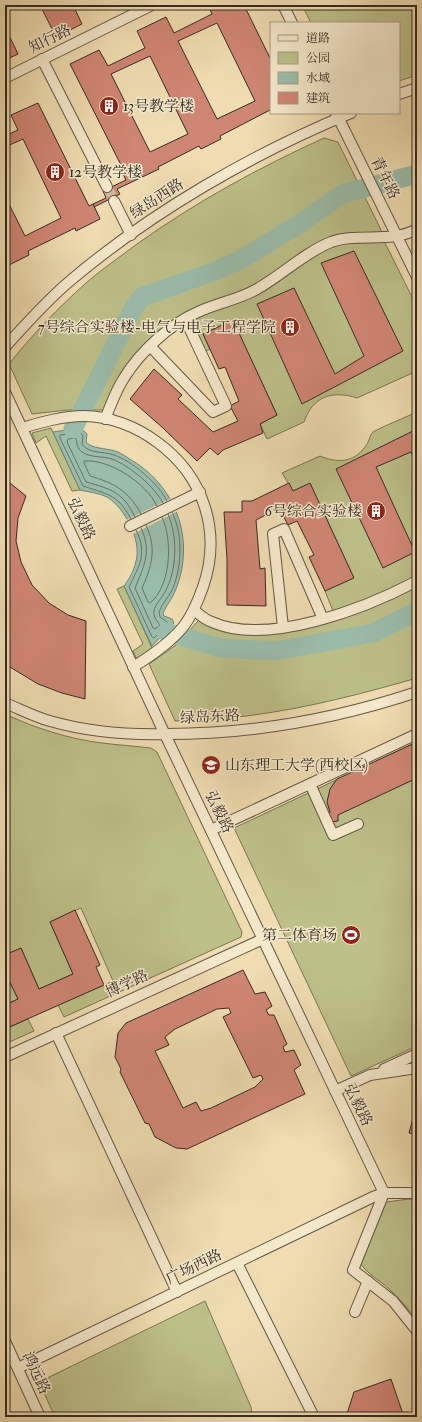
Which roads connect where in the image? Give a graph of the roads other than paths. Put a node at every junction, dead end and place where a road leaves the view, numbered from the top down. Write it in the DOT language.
graph roads {
  1 [pos="283,5"];
  2 [pos="145,7"];
  3 [pos="292,22"];
  4 [pos="42,59"];
  5 [pos="5,78"];
  6 [pos="417,88"];
  7 [pos="400,94"];
  8 [pos="337,116"];
  9 [pos="107,187"];
  10 [pos="114,201"];
  11 [pos="417,229"];
  12 [pos="131,235"];
  13 [pos="397,237"];
  14 [pos="417,278"];
  15 [pos="185,319"];
  16 [pos="150,346"];
  17 [pos="5,347"];
  18 [pos="5,392"];
  19 [pos="105,419"];
  20 [pos="22,428"];
  21 [pos="200,492"];
  22 [pos="130,526"];
  23 [pos="417,581"];
  24 [pos="194,610"];
  25 [pos="324,619"];
  26 [pos="283,627"];
  27 [pos="133,667"];
  28 [pos="417,692"];
  29 [pos="5,703"];
  30 [pos="165,734"];
  31 [pos="417,734"];
  32 [pos="310,784"];
  33 [pos="358,824"];
  34 [pos="211,830"];
  35 [pos="262,939"];
  36 [pos="56,1034"];
  37 [pos="417,1054"];
  38 [pos="5,1057"];
  39 [pos="417,1068"];
  40 [pos="370,1075"];
  41 [pos="335,1091"];
  42 [pos="384,1193"];
  43 [pos="417,1193"];
  44 [pos="237,1263"];
  45 [pos="368,1281"];
  46 [pos="177,1292"];
  47 [pos="355,1312"];
  48 [pos="417,1331"];
  49 [pos="5,1341"];
  50 [pos="18,1368"];
  51 [pos="40,1417"];
  52 [pos="314,1417"];
  1 -- 3 [label="street"];
  2 -- 4 [label="street, 知行路"];
  4 -- 5 [label="street, 知行路"];
  4 -- 9 [label="street"];
  6 -- 7 [label="street"];
  8 -- 12 [label="street, 绿岛西路"];
  8 -- 13 [label="street, 青年路"];
  10 -- 12 [label="street"];
  11 -- 13 [label="street"];
  12 -- 17 [label="street, 绿岛西路"];
  13 -- 14 [label="street, 青年路"];
  13 -- 15 [label="street"];
  15 -- 16 [label="street"];
  15 -- 16 [label="street"];
  16 -- 19 [label="street"];
  18 -- 20 [label="street, 弘毅路"];
  19 -- 20 [label="street"];
  19 -- 21 [label="street"];
  20 -- 27 [label="street, 弘毅路"];
  21 -- 22 [label="street"];
  21 -- 24 [label="street"];
  23 -- 25 [label="street"];
  24 -- 26 [label="street"];
  24 -- 27 [label="street"];
  25 -- 26 [label="street"];
  25 -- 26 [label="street"];
  27 -- 30 [label="street, 弘毅路"];
  28 -- 30 [label="street, 绿岛东路"];
  29 -- 30 [label="street, 绿岛东路"];
  30 -- 34 [label="street, 弘毅路"];
  31 -- 32 [label="street"];
  32 -- 33 [label="street"];
  32 -- 34 [label="street"];
  34 -- 35 [label="street, 弘毅路"];
  35 -- 36 [label="street, 博学路"];
  35 -- 41 [label="street, 弘毅路"];
  36 -- 38 [label="street, 博学路"];
  36 -- 46 [label="street"];
  37 -- 40 [label="street"];
  39 -- 40 [label="street"];
  40 -- 41 [label="street"];
  41 -- 42 [label="street, 弘毅路"];
  42 -- 43 [label="street"];
  42 -- 44 [label="street, 广场西路"];
  42 -- 45 [label="street"];
  44 -- 46 [label="street, 广场西路"];
  44 -- 52 [label="street"];
  45 -- 47 [label="street"];
  45 -- 48 [label="street"];
  46 -- 50 [label="street, 广场西路"];
  49 -- 50 [label="street, 鸿远路"];
  50 -- 51 [label="street, 鸿远路"];
}
